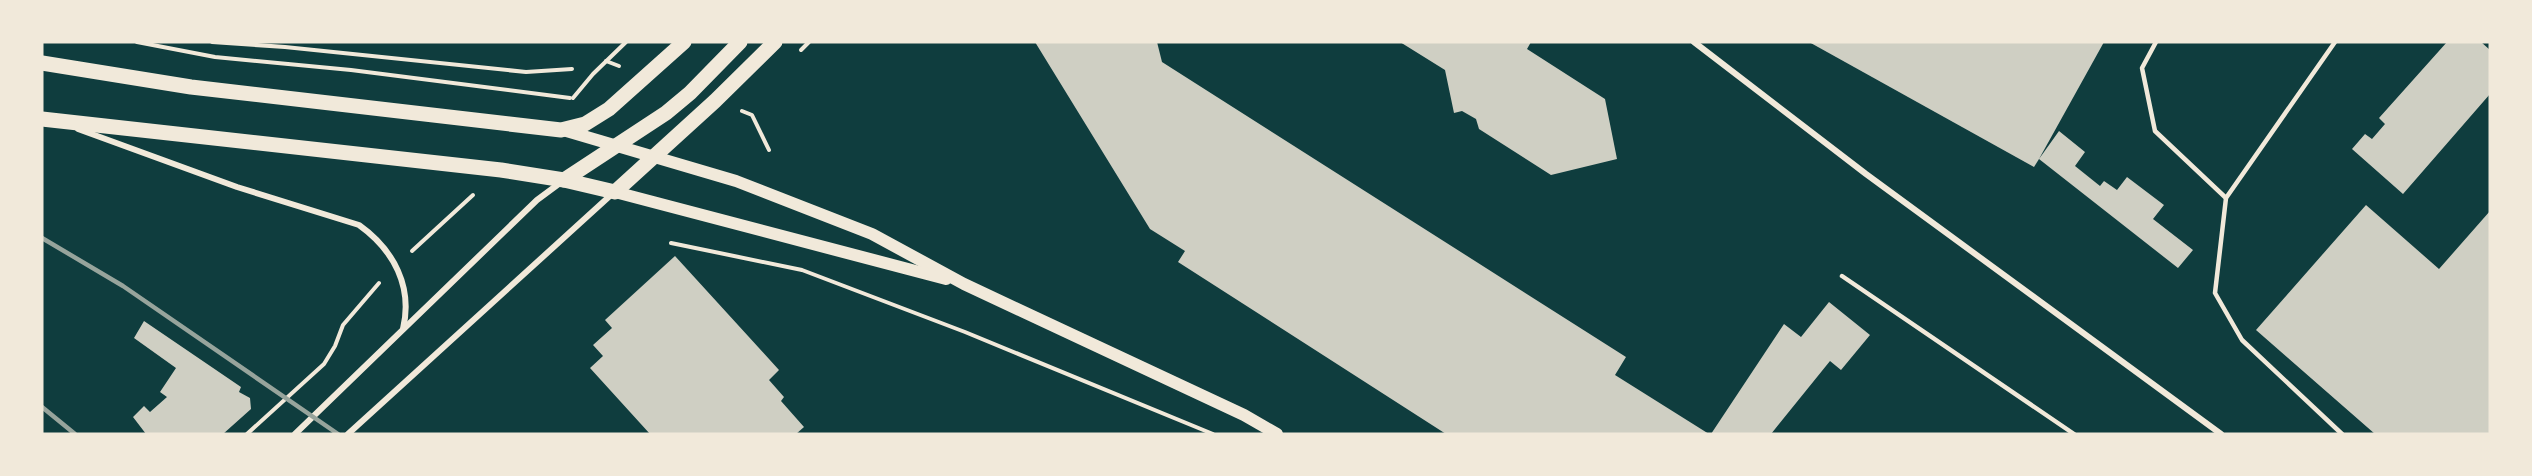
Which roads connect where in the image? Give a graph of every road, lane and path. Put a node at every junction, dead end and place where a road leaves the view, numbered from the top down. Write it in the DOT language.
graph roads {
  1 [pos="136,42"];
  2 [pos="212,42"];
  3 [pos="626,42"];
  4 [pos="684,42"];
  5 [pos="740,42"];
  6 [pos="775,42"];
  7 [pos="1694,42"];
  8 [pos="2156,42"];
  9 [pos="2335,42"];
  10 [pos="42,63"];
  11 [pos="572,69"];
  12 [pos="42,119"];
  13 [pos="61,122"];
  14 [pos="561,130"];
  15 [pos="615,145"];
  16 [pos="654,156"];
  17 [pos="564,180"];
  18 [pos="480,189"];
  19 [pos="615,192"];
  20 [pos="2226,198"];
  21 [pos="422,242"];
  22 [pos="671,243"];
  23 [pos="1842,276"];
  24 [pos="964,284"];
  25 [pos="370,292"];
  26 [pos="403,329"];
  27 [pos="247,434"];
  28 [pos="295,434"];
  29 [pos="348,434"];
  30 [pos="1213,434"];
  31 [pos="1278,434"];
  32 [pos="2074,434"];
  33 [pos="2221,434"];
  34 [pos="2342,434"];
  1 -- 3 [label="path"];
  2 -- 11 [label="path"];
  4 -- 14 [label="main road"];
  5 -- 15 [label="main road"];
  6 -- 16 [label="main road"];
  7 -- 33 [label="street"];
  8 -- 20 [label="lane"];
  9 -- 20 [label="lane"];
  10 -- 14 [label="main road"];
  12 -- 13 [label="main road"];
  13 -- 17 [label="main road"];
  13 -- 26 [label="street"];
  14 -- 15 [label="main road"];
  15 -- 16 [label="main road"];
  15 -- 17 [label="main road"];
  16 -- 19 [label="main road"];
  16 -- 24 [label="main road"];
  17 -- 19 [label="main road"];
  17 -- 26 [label="street"];
  18 -- 21 [label="path"];
  19 -- 24 [label="main road"];
  19 -- 29 [label="street"];
  20 -- 34 [label="lane"];
  22 -- 30 [label="path"];
  23 -- 32 [label="lane"];
  24 -- 31 [label="main road"];
  25 -- 27 [label="path"];
  26 -- 28 [label="street"];
}
